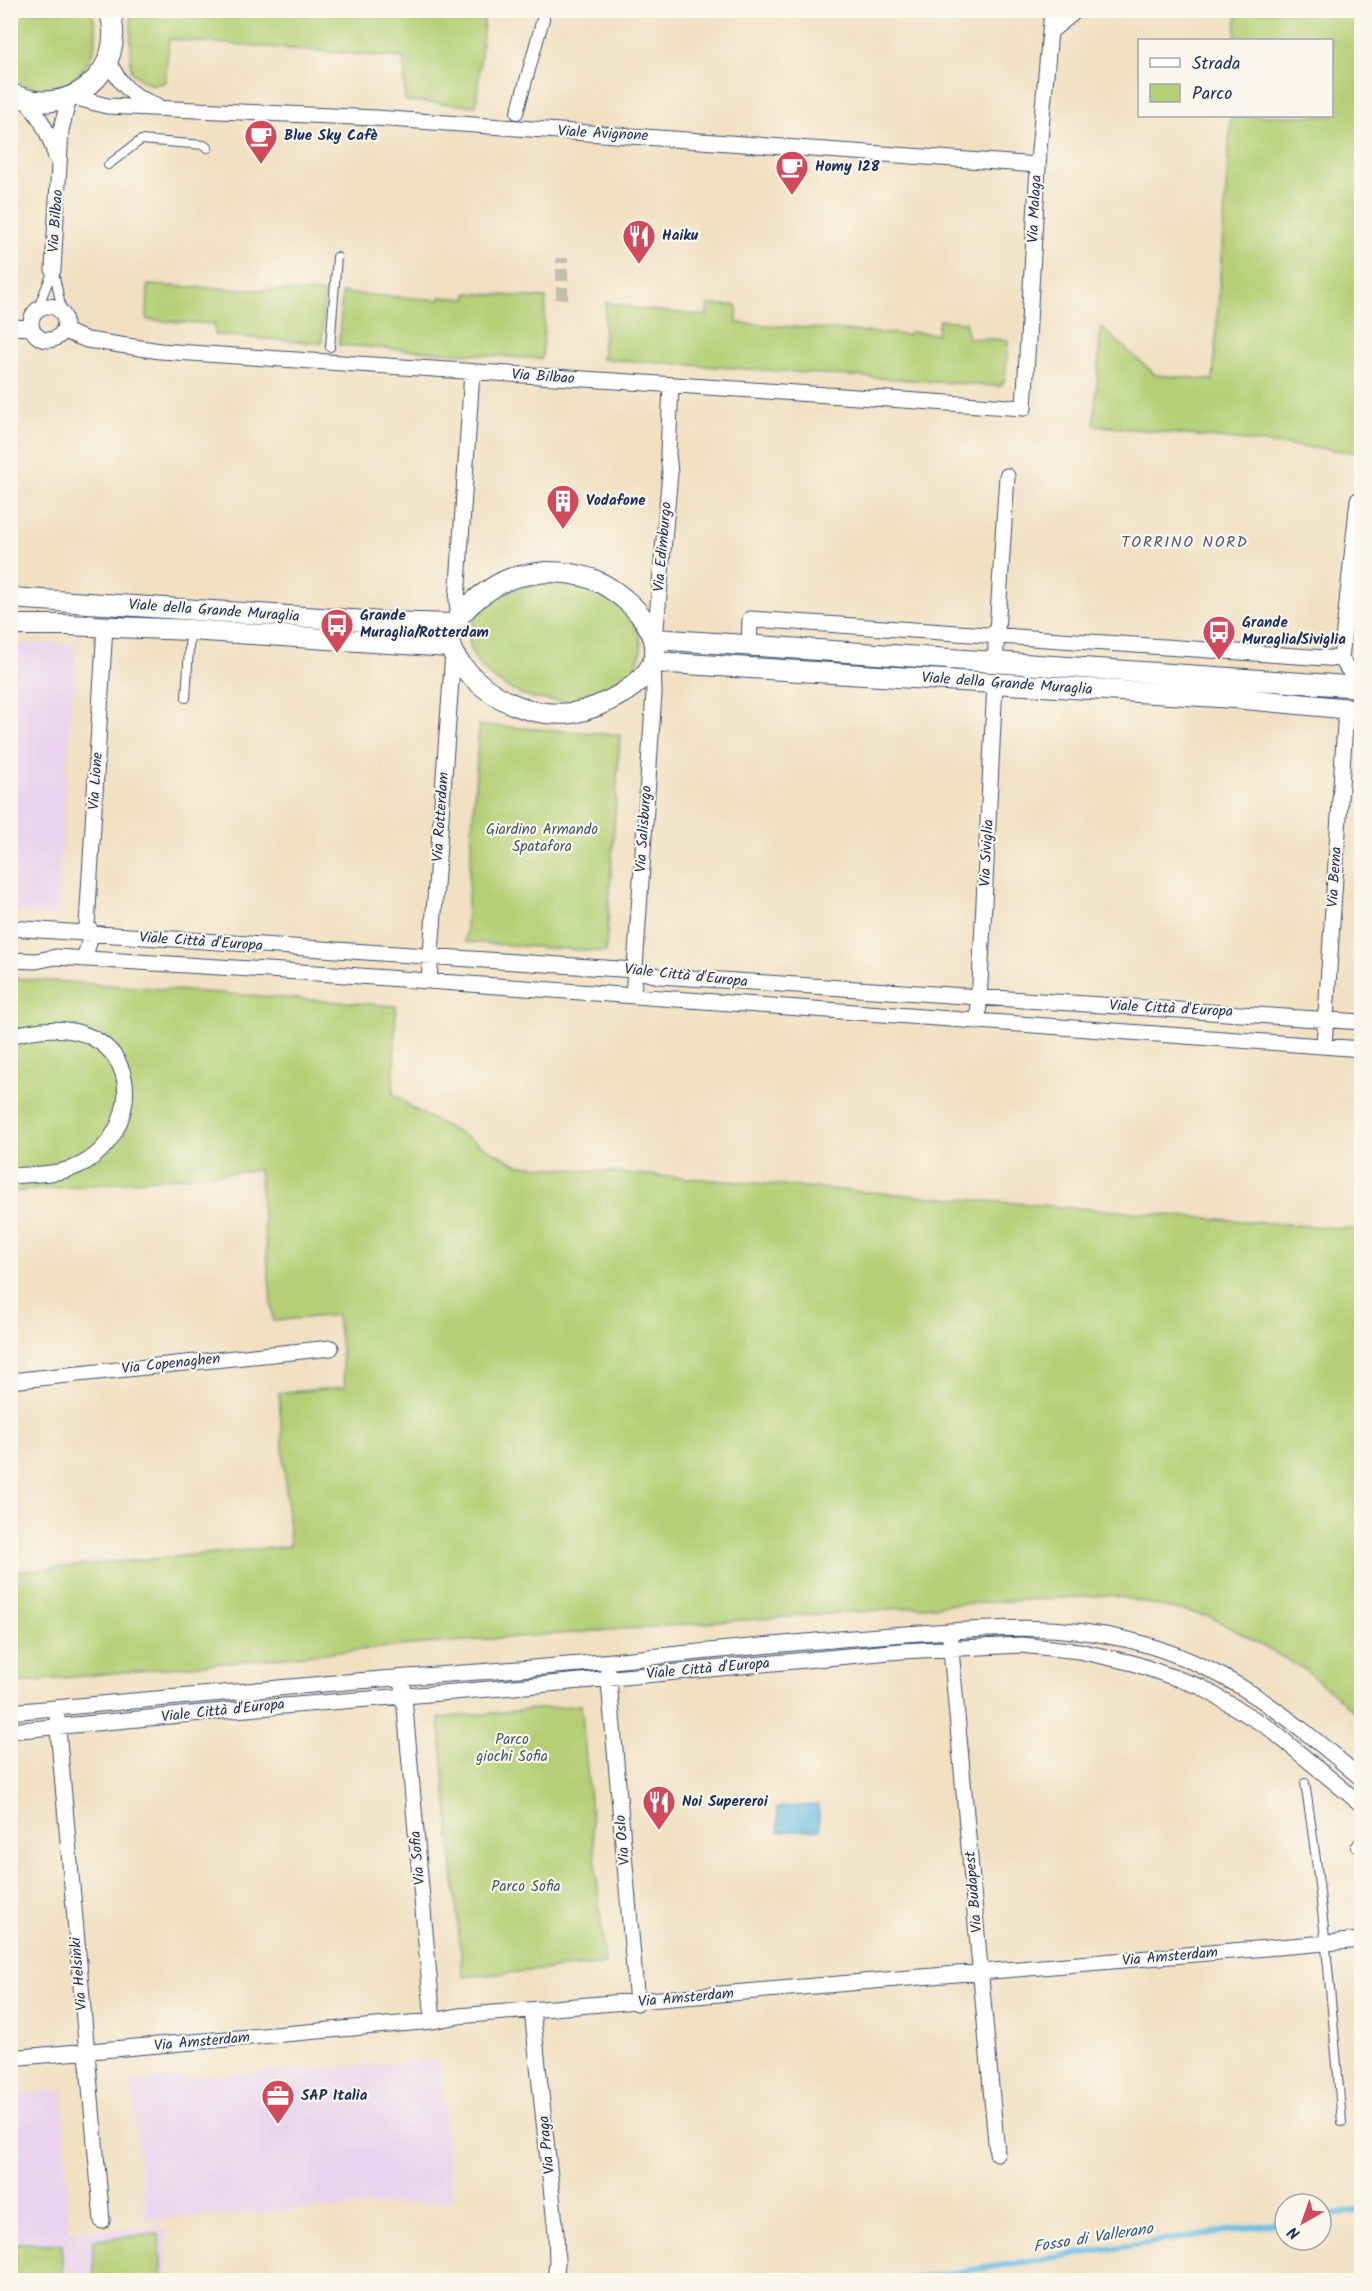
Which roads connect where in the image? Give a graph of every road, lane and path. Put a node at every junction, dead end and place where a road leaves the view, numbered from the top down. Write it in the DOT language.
graph roads {
  1 [pos="109,10"];
  2 [pos="1052,10"];
  3 [pos="1077,10"];
  4 [pos="543,19"];
  5 [pos="1051,31"];
  6 [pos="108,60"];
  7 [pos="18,96"];
  8 [pos="71,97"];
  9 [pos="168,108"];
  10 [pos="517,113"];
  11 [pos="208,148"];
  12 [pos="108,165"];
  13 [pos="1038,165"];
  14 [pos="60,171"];
  15 [pos="337,257"];
  16 [pos="53,270"];
  17 [pos="37,310"];
  18 [pos="62,311"];
  19 [pos="10,327"];
  20 [pos="32,328"];
  21 [pos="64,331"];
  22 [pos="330,347"];
  23 [pos="472,372"];
  24 [pos="671,385"];
  25 [pos="1024,408"];
  26 [pos="1007,476"];
  27 [pos="1358,500"];
  28 [pos="10,598"];
  29 [pos="456,621"];
  30 [pos="10,625"];
  31 [pos="105,626"];
  32 [pos="190,630"];
  33 [pos="997,634"];
  34 [pos="655,639"];
  35 [pos="749,647"];
  36 [pos="452,650"];
  37 [pos="1341,659"];
  38 [pos="653,662"];
  39 [pos="995,662"];
  40 [pos="995,684"];
  41 [pos="1361,687"];
  42 [pos="186,698"];
  43 [pos="1354,709"];
  44 [pos="10,928"];
  45 [pos="92,933"];
  46 [pos="431,958"];
  47 [pos="84,959"];
  48 [pos="10,960"];
  49 [pos="634,970"];
  50 [pos="429,981"];
  51 [pos="633,996"];
  52 [pos="980,998"];
  53 [pos="1325,1018"];
  54 [pos="978,1022"];
  55 [pos="1362,1022"];
  56 [pos="10,1036"];
  57 [pos="1324,1046"];
  58 [pos="1362,1049"];
  59 [pos="10,1176"];
  60 [pos="331,1348"];
  61 [pos="10,1381"];
  62 [pos="950,1631"];
  63 [pos="781,1644"];
  64 [pos="951,1648"];
  65 [pos="607,1662"];
  66 [pos="782,1662"];
  67 [pos="401,1677"];
  68 [pos="609,1678"];
  69 [pos="404,1695"];
  70 [pos="56,1709"];
  71 [pos="10,1712"];
  72 [pos="57,1728"];
  73 [pos="10,1731"];
  74 [pos="1362,1779"];
  75 [pos="1305,1783"];
  76 [pos="1362,1805"];
  77 [pos="1362,1838"];
  78 [pos="1355,1847"];
  79 [pos="1362,1940"];
  80 [pos="1326,1943"];
  81 [pos="981,1973"];
  82 [pos="637,2003"];
  83 [pos="532,2010"];
  84 [pos="433,2021"];
  85 [pos="86,2051"];
  86 [pos="10,2058"];
  87 [pos="1342,2122"];
  88 [pos="997,2153"];
  89 [pos="102,2221"];
  90 [pos="555,2280"];
  1 -- 6 [label="street"];
  2 -- 5 [label="street, Via Malaga"];
  3 -- 5 [label="street"];
  4 -- 10 [label="street"];
  5 -- 13 [label="street, Via Malaga"];
  6 -- 8 [label="street"];
  6 -- 9 [label="street, Viale Avignone"];
  7 -- 8 [label="street"];
  7 -- 14 [label="street, Via Bilbao"];
  8 -- 9 [label="street, Viale Avignone"];
  8 -- 14 [label="street, Via Bilbao"];
  9 -- 13 [label="street, Viale Avignone"];
  11 -- 12 [label="lane"];
  13 -- 25 [label="street, Via Malaga"];
  14 -- 16 [label="street, Via Bilbao"];
  15 -- 22 [label="lane"];
  16 -- 17 [label="lane"];
  16 -- 18 [label="lane"];
  17 -- 18 [label="street"];
  17 -- 20 [label="street"];
  18 -- 21 [label="street"];
  19 -- 20 [label="street"];
  20 -- 21 [label="street"];
  21 -- 23 [label="street, Via Bilbao"];
  23 -- 24 [label="street, Via Bilbao"];
  23 -- 29 [label="street"];
  24 -- 25 [label="street, Via Bilbao"];
  24 -- 34 [label="street, Via Edimburgo"];
  26 -- 33 [label="street"];
  27 -- 37 [label="street"];
  28 -- 29 [label="street, Viale della Grande Muraglia"];
  29 -- 34 [label="street"];
  29 -- 36 [label="street"];
  30 -- 31 [label="street, Viale della Grande Muraglia"];
  31 -- 32 [label="street, Viale della Grande Muraglia"];
  31 -- 45 [label="street, Via Lione"];
  32 -- 36 [label="street, Viale della Grande Muraglia"];
  32 -- 42 [label="lane"];
  33 -- 35 [label="street"];
  33 -- 37 [label="street"];
  33 -- 39 [label="street"];
  34 -- 35 [label="street, Viale della Grande Muraglia"];
  34 -- 38 [label="street"];
  35 -- 39 [label="street, Viale della Grande Muraglia"];
  36 -- 38 [label="street"];
  36 -- 46 [label="street, Via Rotterdam"];
  37 -- 41 [label="street"];
  38 -- 40 [label="street, Viale della Grande Muraglia"];
  38 -- 49 [label="street, Via Salisburgo"];
  39 -- 41 [label="street, Viale della Grande Muraglia"];
  40 -- 43 [label="street, Viale della Grande Muraglia"];
  40 -- 52 [label="street, Via Siviglia"];
  43 -- 53 [label="street, Via Berna"];
  44 -- 45 [label="street, Viale Città d'Europa"];
  45 -- 46 [label="street, Viale Città d'Europa"];
  45 -- 47 [label="street"];
  46 -- 49 [label="street, Viale Città d'Europa"];
  46 -- 50 [label="street, Via Rotterdam"];
  47 -- 48 [label="street, Viale Città d'Europa"];
  47 -- 50 [label="street, Viale Città d'Europa"];
  49 -- 51 [label="street, Via Salisburgo"];
  49 -- 52 [label="street, Viale Città d'Europa"];
  50 -- 51 [label="street, Viale Città d'Europa"];
  51 -- 54 [label="street, Viale Città d'Europa"];
  52 -- 53 [label="street, Viale Città d'Europa"];
  52 -- 54 [label="street, Via Siviglia"];
  53 -- 55 [label="street, Viale Città d'Europa"];
  53 -- 57 [label="street, Via Berna"];
  54 -- 57 [label="street, Viale Città d'Europa"];
  56 -- 59 [label="street"];
  57 -- 58 [label="street, Viale Città d'Europa"];
  60 -- 61 [label="street, Via Copenaghen"];
  62 -- 63 [label="street, Viale Città d'Europa"];
  62 -- 64 [label="street, Via Budapest"];
  62 -- 74 [label="street, Viale Città d'Europa"];
  63 -- 65 [label="street, Viale Città d'Europa"];
  63 -- 66 [label="lane"];
  64 -- 66 [label="street, Viale Città d'Europa"];
  64 -- 76 [label="street, Viale Città d'Europa"];
  64 -- 81 [label="street, Via Budapest"];
  65 -- 67 [label="street, Viale Città d'Europa"];
  65 -- 68 [label="street, Via Oslo"];
  66 -- 68 [label="street, Viale Città d'Europa"];
  67 -- 69 [label="street, Via Sofia"];
  67 -- 70 [label="street, Viale Città d'Europa"];
  68 -- 69 [label="street, Viale Città d'Europa"];
  68 -- 82 [label="street, Via Oslo"];
  69 -- 72 [label="street, Viale Città d'Europa"];
  69 -- 84 [label="street, Via Sofia"];
  70 -- 71 [label="street, Viale Città d'Europa"];
  70 -- 72 [label="street, Via Helsinki"];
  72 -- 73 [label="street, Viale Città d'Europa"];
  72 -- 85 [label="street, Via Helsinki"];
  75 -- 80 [label="lane"];
  77 -- 78 [label="lane"];
  79 -- 80 [label="street, Via Amsterdam"];
  80 -- 81 [label="street, Via Amsterdam"];
  80 -- 87 [label="lane"];
  81 -- 82 [label="street, Via Amsterdam"];
  81 -- 88 [label="street, Via Budapest"];
  82 -- 83 [label="street, Via Amsterdam"];
  83 -- 84 [label="street, Via Amsterdam"];
  83 -- 90 [label="street, Via Praga"];
  84 -- 85 [label="street, Via Amsterdam"];
  85 -- 86 [label="street, Via Amsterdam"];
  85 -- 89 [label="street, Via Helsinki"];
}
